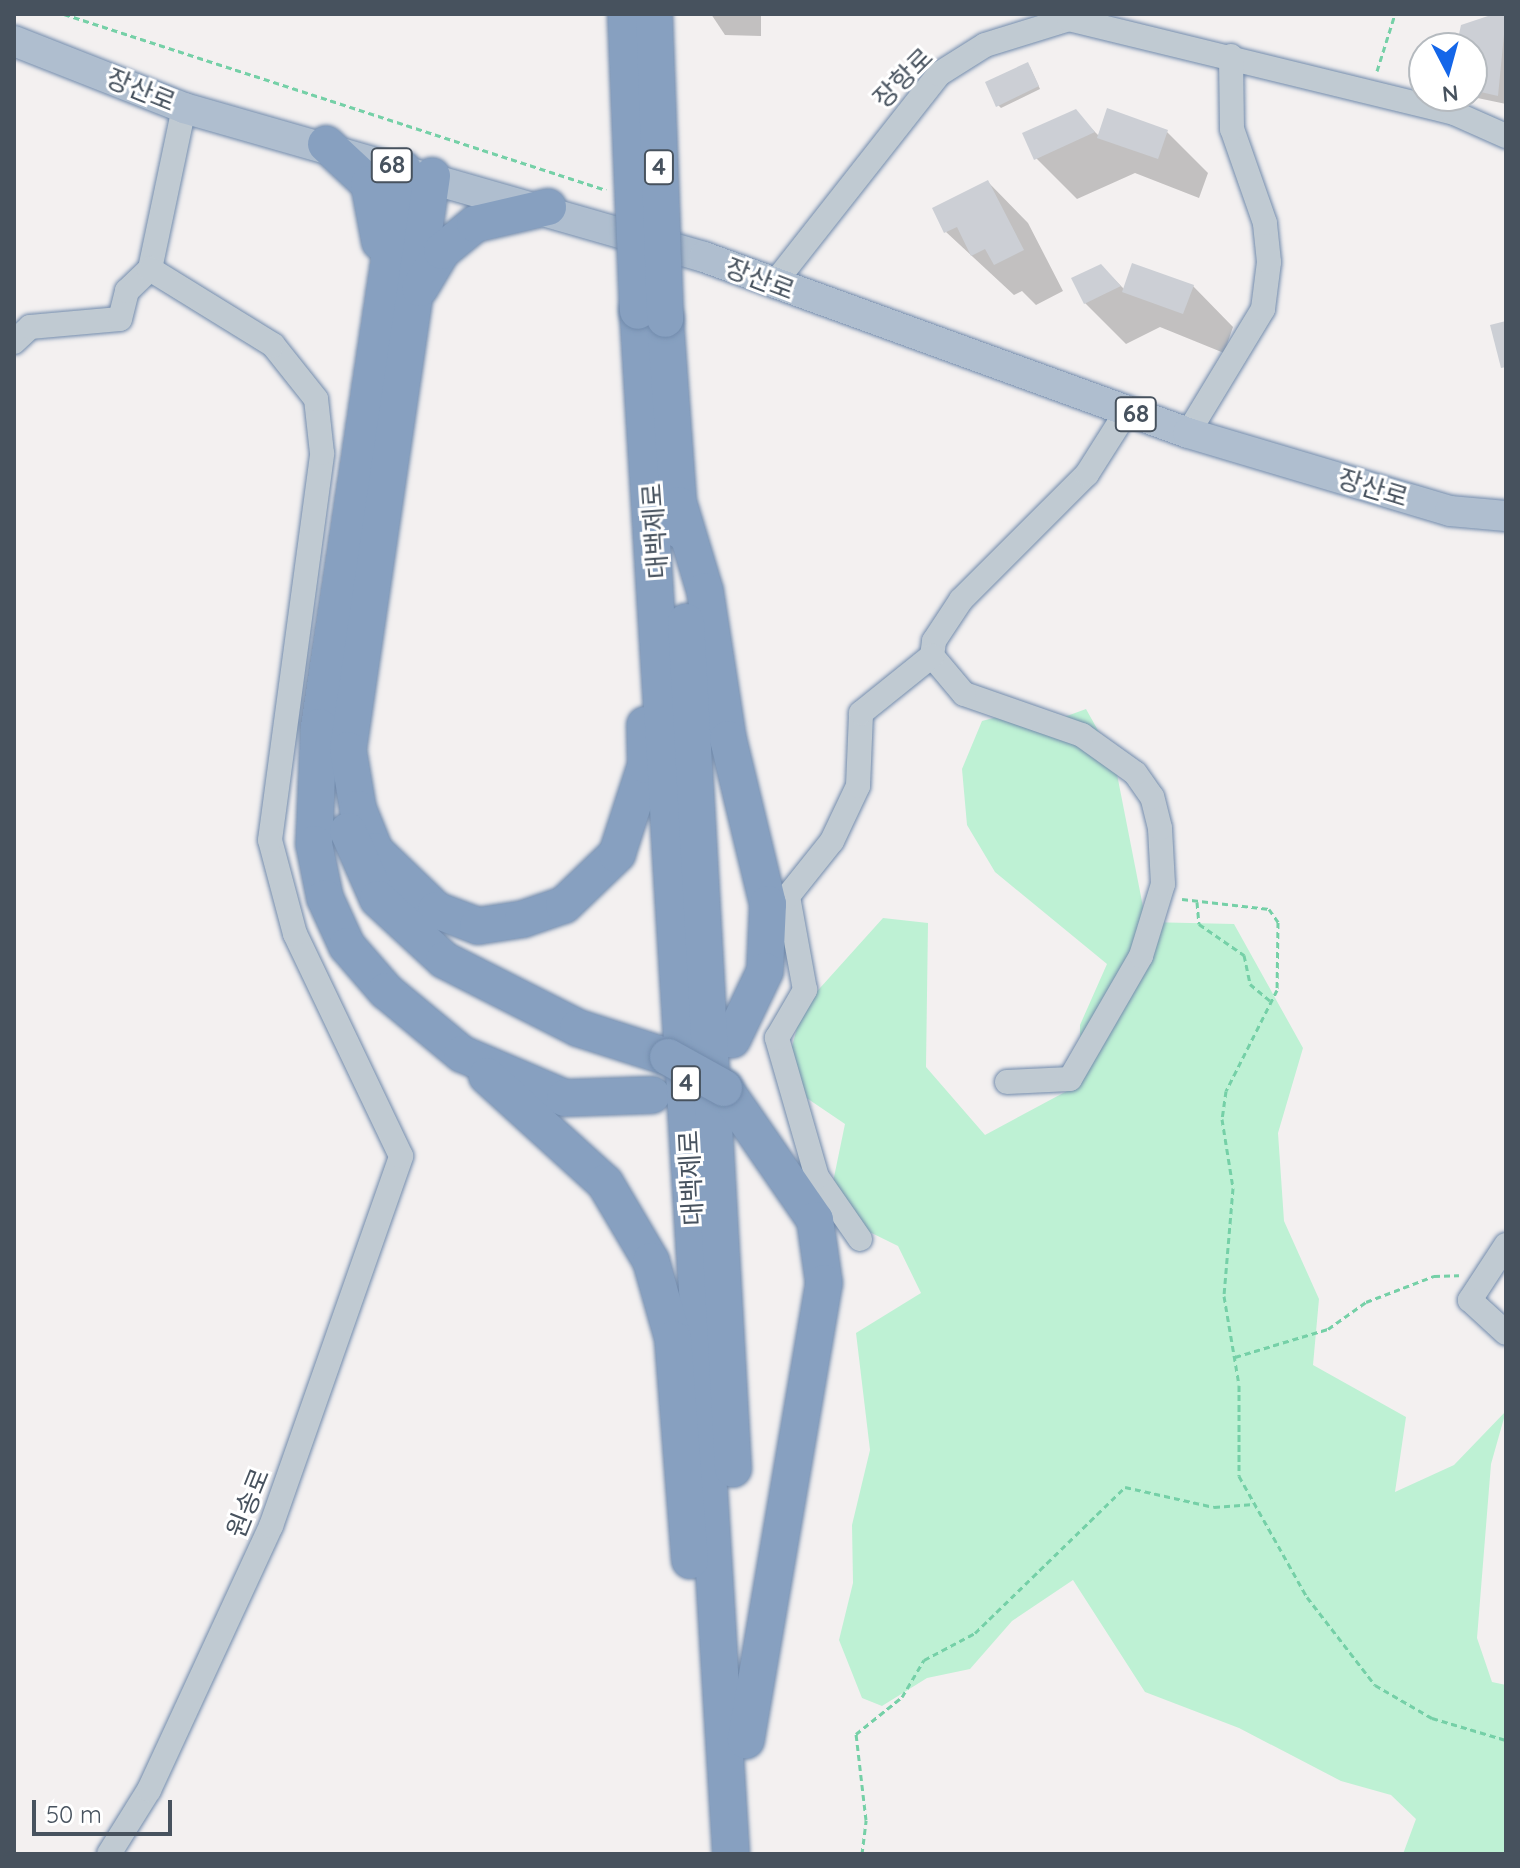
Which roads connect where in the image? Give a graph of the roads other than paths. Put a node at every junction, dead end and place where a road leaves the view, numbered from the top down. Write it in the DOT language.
graph roads {
  1 [pos="626,14"];
  2 [pos="654,14"];
  3 [pos="1085,17"];
  4 [pos="14,41"];
  5 [pos="1231,56"];
  6 [pos="184,108"];
  7 [pos="1506,136"];
  8 [pos="326,144"];
  9 [pos="418,173"];
  10 [pos="548,207"];
  11 [pos="150,269"];
  12 [pos="773,285"];
  13 [pos="399,291"];
  14 [pos="651,315"];
  15 [pos="14,342"];
  16 [pos="1127,411"];
  17 [pos="1188,433"];
  18 [pos="667,515"];
  19 [pos="1506,516"];
  20 [pos="932,656"];
  21 [pos="348,750"];
  22 [pos="732,1040"];
  23 [pos="462,1054"];
  24 [pos="1007,1082"];
  25 [pos="652,1095"];
  26 [pos="860,1239"];
  27 [pos="1506,1245"];
  28 [pos="1506,1333"];
  29 [pos="736,1742"];
  30 [pos="109,1854"];
  31 [pos="731,1854"];
  32 [pos="753,1854"];
  1 -- 14 [label="highway, 4, bridge"];
  2 -- 14 [label="highway, 4, bridge"];
  3 -- 5 [label="street, 장항로"];
  3 -- 12 [label="street, 장항로"];
  4 -- 6 [label="main road, 장산로 / 68"];
  5 -- 7 [label="street, 장항로"];
  5 -- 17 [label="street"];
  6 -- 8 [label="main road, 장산로 / 68"];
  6 -- 11 [label="street"];
  8 -- 9 [label="main road, 장산로 / 68"];
  8 -- 13 [label="highway"];
  9 -- 10 [label="main road, 장산로 / 68"];
  9 -- 13 [label="highway"];
  10 -- 12 [label="main road, 장산로 / 68"];
  10 -- 13 [label="highway"];
  11 -- 15 [label="street"];
  11 -- 30 [label="street, 원송로"];
  12 -- 16 [label="main road, 장산로 / 68"];
  13 -- 21 [label="highway"];
  13 -- 23 [label="highway"];
  14 -- 18 [label="highway, 대백제로"];
  16 -- 17 [label="main road, 장산로 / 68"];
  16 -- 20 [label="street"];
  17 -- 19 [label="main road, 장산로 / 68"];
  18 -- 21 [label="highway"];
  18 -- 22 [label="highway"];
  18 -- 29 [label="highway, 대백제로"];
  20 -- 24 [label="street"];
  20 -- 26 [label="street"];
  21 -- 29 [label="highway, bridge"];
  23 -- 25 [label="highway"];
  23 -- 29 [label="highway"];
  27 -- 28 [label="street"];
  29 -- 31 [label="highway, 대백제로"];
  29 -- 32 [label="highway, 대백제로"];
}
